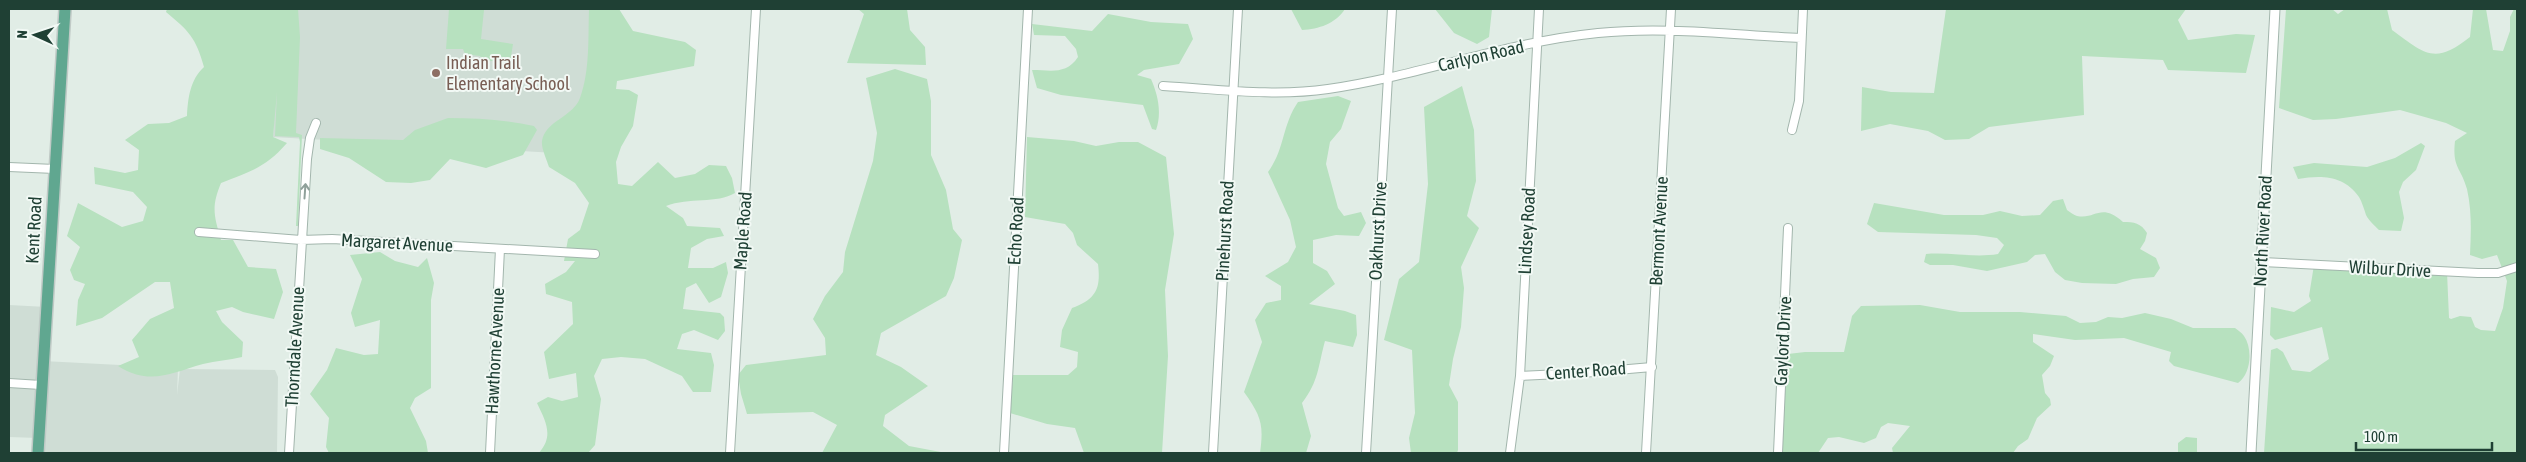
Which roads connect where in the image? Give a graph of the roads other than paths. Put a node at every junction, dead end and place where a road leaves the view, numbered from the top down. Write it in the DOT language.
graph roads {
  1 [pos="65,9"];
  2 [pos="756,9"];
  3 [pos="1028,9"];
  4 [pos="1238,9"];
  5 [pos="1392,9"];
  6 [pos="1539,9"];
  7 [pos="1671,9"];
  8 [pos="1803,9"];
  9 [pos="2275,9"];
  10 [pos="1670,31"];
  11 [pos="1801,38"];
  12 [pos="1536,44"];
  13 [pos="1387,79"];
  14 [pos="1162,86"];
  15 [pos="1233,90"];
  16 [pos="316,123"];
  17 [pos="1792,130"];
  18 [pos="9,167"];
  19 [pos="55,169"];
  20 [pos="1788,228"];
  21 [pos="199,232"];
  22 [pos="301,240"];
  23 [pos="500,249"];
  24 [pos="595,254"];
  25 [pos="2262,262"];
  26 [pos="2517,267"];
  27 [pos="1652,367"];
  28 [pos="1520,376"];
  29 [pos="9,383"];
  30 [pos="41,385"];
  31 [pos="38,453"];
  32 [pos="289,453"];
  33 [pos="490,453"];
  34 [pos="730,453"];
  35 [pos="1004,453"];
  36 [pos="1213,453"];
  37 [pos="1366,453"];
  38 [pos="1510,453"];
  39 [pos="1646,453"];
  40 [pos="1778,453"];
  41 [pos="2251,453"];
  1 -- 19 [label="main road, Kent Road"];
  2 -- 34 [label="street, Maple Road"];
  3 -- 35 [label="street, Echo Road"];
  4 -- 15 [label="street, Pinehurst Road"];
  5 -- 13 [label="street, Oakhurst Drive"];
  6 -- 12 [label="street, Lindsey Road"];
  7 -- 10 [label="street, Bermont Avenue"];
  8 -- 11 [label="street"];
  9 -- 25 [label="street, North River Road"];
  10 -- 11 [label="street, Carlyon Road"];
  10 -- 12 [label="street, Carlyon Road"];
  10 -- 27 [label="street, Bermont Avenue"];
  11 -- 17 [label="street"];
  12 -- 13 [label="street, Carlyon Road"];
  12 -- 28 [label="street, Lindsey Road"];
  13 -- 15 [label="street, Carlyon Road"];
  13 -- 37 [label="street, Oakhurst Drive"];
  14 -- 15 [label="street, Carlyon Road"];
  15 -- 36 [label="street, Pinehurst Road"];
  22 -- 16 [label="street, Thorndale Avenue, one-way"];
  18 -- 19 [label="street"];
  19 -- 30 [label="main road, Kent Road"];
  20 -- 40 [label="street, Gaylord Drive"];
  21 -- 22 [label="street, Margaret Avenue"];
  22 -- 23 [label="street, Margaret Avenue"];
  22 -- 32 [label="street, Thorndale Avenue"];
  23 -- 24 [label="street, Margaret Avenue"];
  23 -- 33 [label="street, Hawthorne Avenue"];
  25 -- 26 [label="street, Wilbur Drive"];
  25 -- 41 [label="street, North River Road"];
  27 -- 28 [label="street, Center Road"];
  27 -- 39 [label="street, Bermont Avenue"];
  28 -- 38 [label="street, Lindsey Road"];
  29 -- 30 [label="street"];
  30 -- 31 [label="main road, Kent Road"];
}
